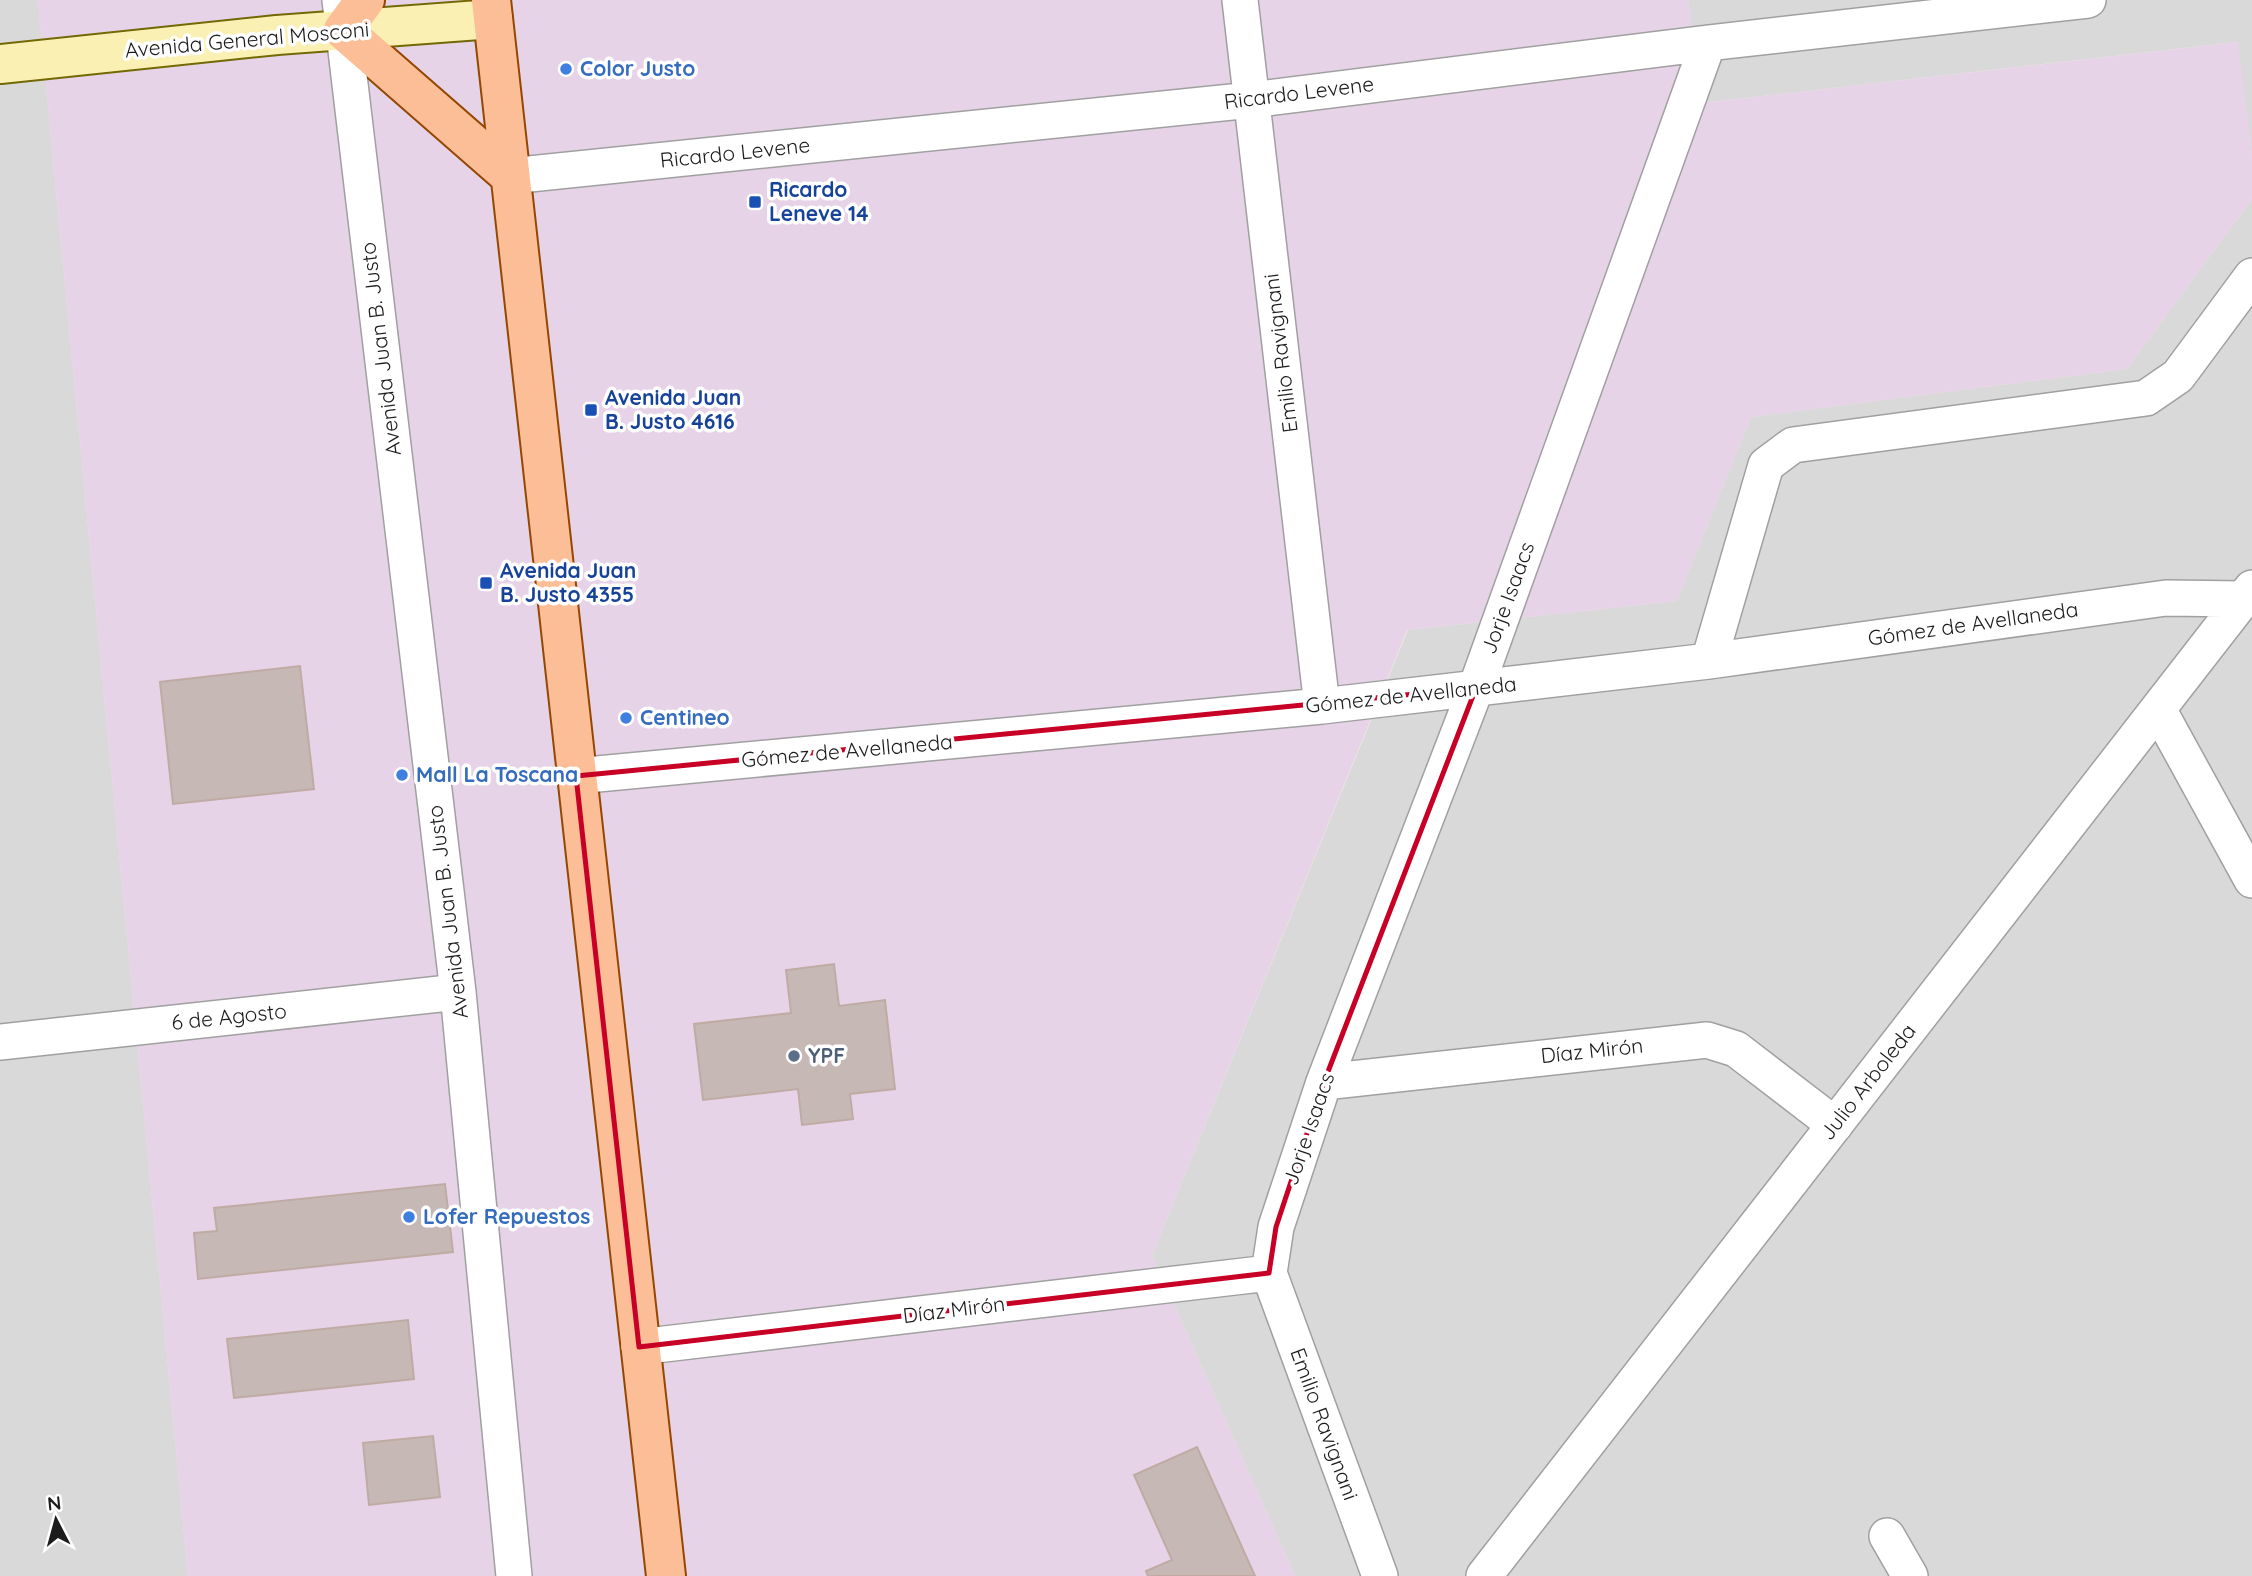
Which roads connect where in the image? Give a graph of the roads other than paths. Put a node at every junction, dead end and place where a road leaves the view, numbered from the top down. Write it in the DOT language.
graph roads {
  1 [pos="1240,0"];
  2 [pos="2088,0"];
  3 [pos="349,10"];
  4 [pos="492,10"];
  5 [pos="1894,10"];
  6 [pos="1708,43"];
  7 [pos="0,64"];
  8 [pos="1251,100"];
  9 [pos="510,176"];
  10 [pos="2252,276"];
  11 [pos="2248,594"];
  12 [pos="1709,661"];
  13 [pos="1476,688"];
  14 [pos="1322,706"];
  15 [pos="2158,709"];
  16 [pos="576,776"];
  17 [pos="2252,880"];
  18 [pos="458,992"];
  19 [pos="0,1041"];
  20 [pos="1324,1082"];
  21 [pos="1835,1125"];
  22 [pos="1269,1273"];
  23 [pos="639,1347"];
  24 [pos="1887,1536"];
  25 [pos="513,1576"];
  26 [pos="666,1576"];
  27 [pos="1380,1576"];
  28 [pos="1484,1576"];
  29 [pos="1910,1576"];
  1 -- 8 [label="street, Emilio Ravignani"];
  2 -- 5 [label="street, Ricardo Levene"];
  3 -- 4 [label="main road, Avenida General Mosconi"];
  3 -- 7 [label="main road, Avenida General Mosconi"];
  3 -- 9 [label="main road"];
  3 -- 18 [label="street, Avenida Juan B. Justo"];
  4 -- 9 [label="main road"];
  5 -- 6 [label="street, Ricardo Levene"];
  6 -- 8 [label="street, Ricardo Levene"];
  6 -- 13 [label="street, Jorje Isaacs"];
  8 -- 9 [label="street, Ricardo Levene"];
  8 -- 14 [label="street, Emilio Ravignani"];
  9 -- 16 [label="main road"];
  10 -- 12 [label="street"];
  11 -- 12 [label="street, Gómez de Avellaneda"];
  11 -- 15 [label="street, Julio Arboleda"];
  12 -- 13 [label="street, Gómez de Avellaneda"];
  13 -- 14 [label="street, Gómez de Avellaneda"];
  13 -- 20 [label="street, Jorje Isaacs"];
  14 -- 16 [label="street, Gómez de Avellaneda"];
  15 -- 17 [label="street"];
  15 -- 21 [label="street, Julio Arboleda"];
  16 -- 23 [label="main road"];
  18 -- 19 [label="street, 6 de Agosto"];
  18 -- 25 [label="street, Avenida Juan B. Justo"];
  20 -- 21 [label="street, Díaz Mirón"];
  20 -- 22 [label="street, Jorje Isaacs"];
  21 -- 28 [label="street, Julio Arboleda"];
  22 -- 23 [label="street, Díaz Mirón"];
  22 -- 27 [label="street, Emilio Ravignani"];
  23 -- 26 [label="main road"];
  24 -- 29 [label="street"];
}
